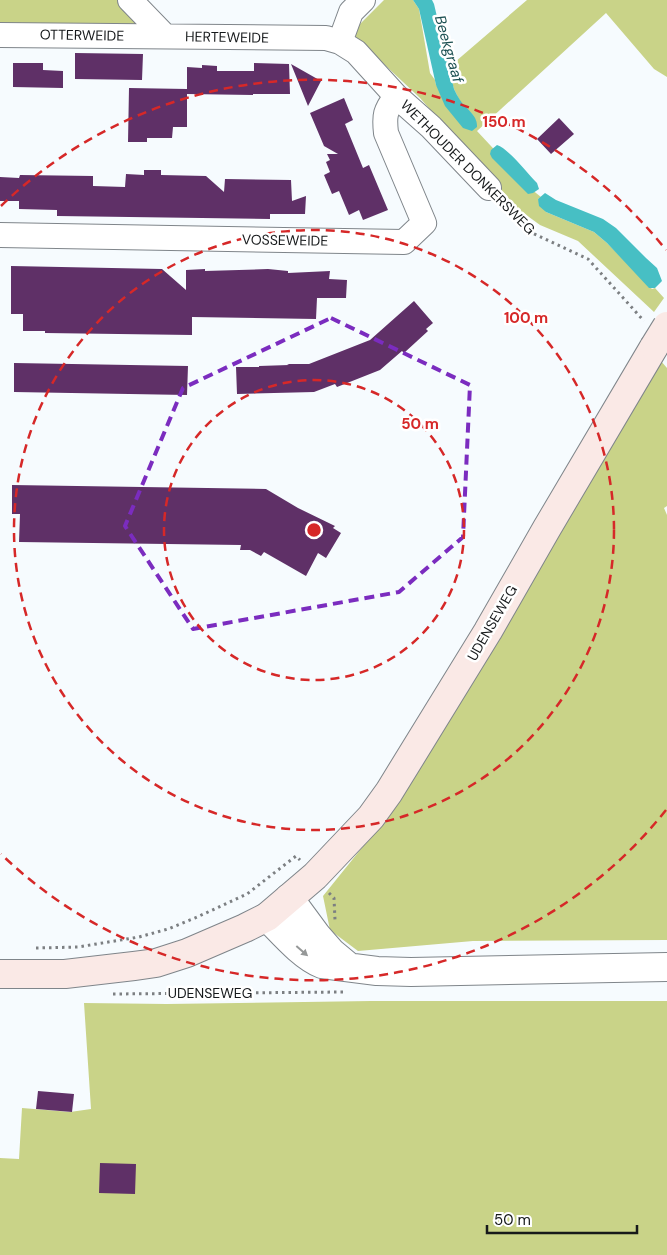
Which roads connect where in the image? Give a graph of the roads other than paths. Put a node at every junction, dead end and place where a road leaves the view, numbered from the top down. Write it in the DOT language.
graph roads {
  1 [pos="130,0"];
  2 [pos="363,0"];
  3 [pos="0,34"];
  4 [pos="164,36"];
  5 [pos="340,42"];
  6 [pos="396,96"];
  7 [pos="489,188"];
  8 [pos="0,235"];
  9 [pos="659,331"];
  10 [pos="290,898"];
  11 [pos="267,917"];
  12 [pos="667,967"];
  13 [pos="0,974"];
  14 [pos="351,980"];
  1 -- 4 [label="street, HERTEWEIDE"];
  2 -- 5 [label="street"];
  3 -- 4 [label="street, OTTERWEIDE"];
  4 -- 5 [label="street, HERTEWEIDE"];
  5 -- 6 [label="street, WETHOUDER DONKERSWEG"];
  6 -- 7 [label="street, WETHOUDER DONKERSWEG"];
  6 -- 8 [label="street, VOSSEWEIDE"];
  9 -- 10 [label="main road, UDENSEWEG"];
  10 -- 11 [label="main road, UDENSEWEG"];
  10 -- 14 [label="street"];
  11 -- 13 [label="main road, UDENSEWEG"];
  11 -- 14 [label="street, one-way"];
  12 -- 14 [label="street"];
}
